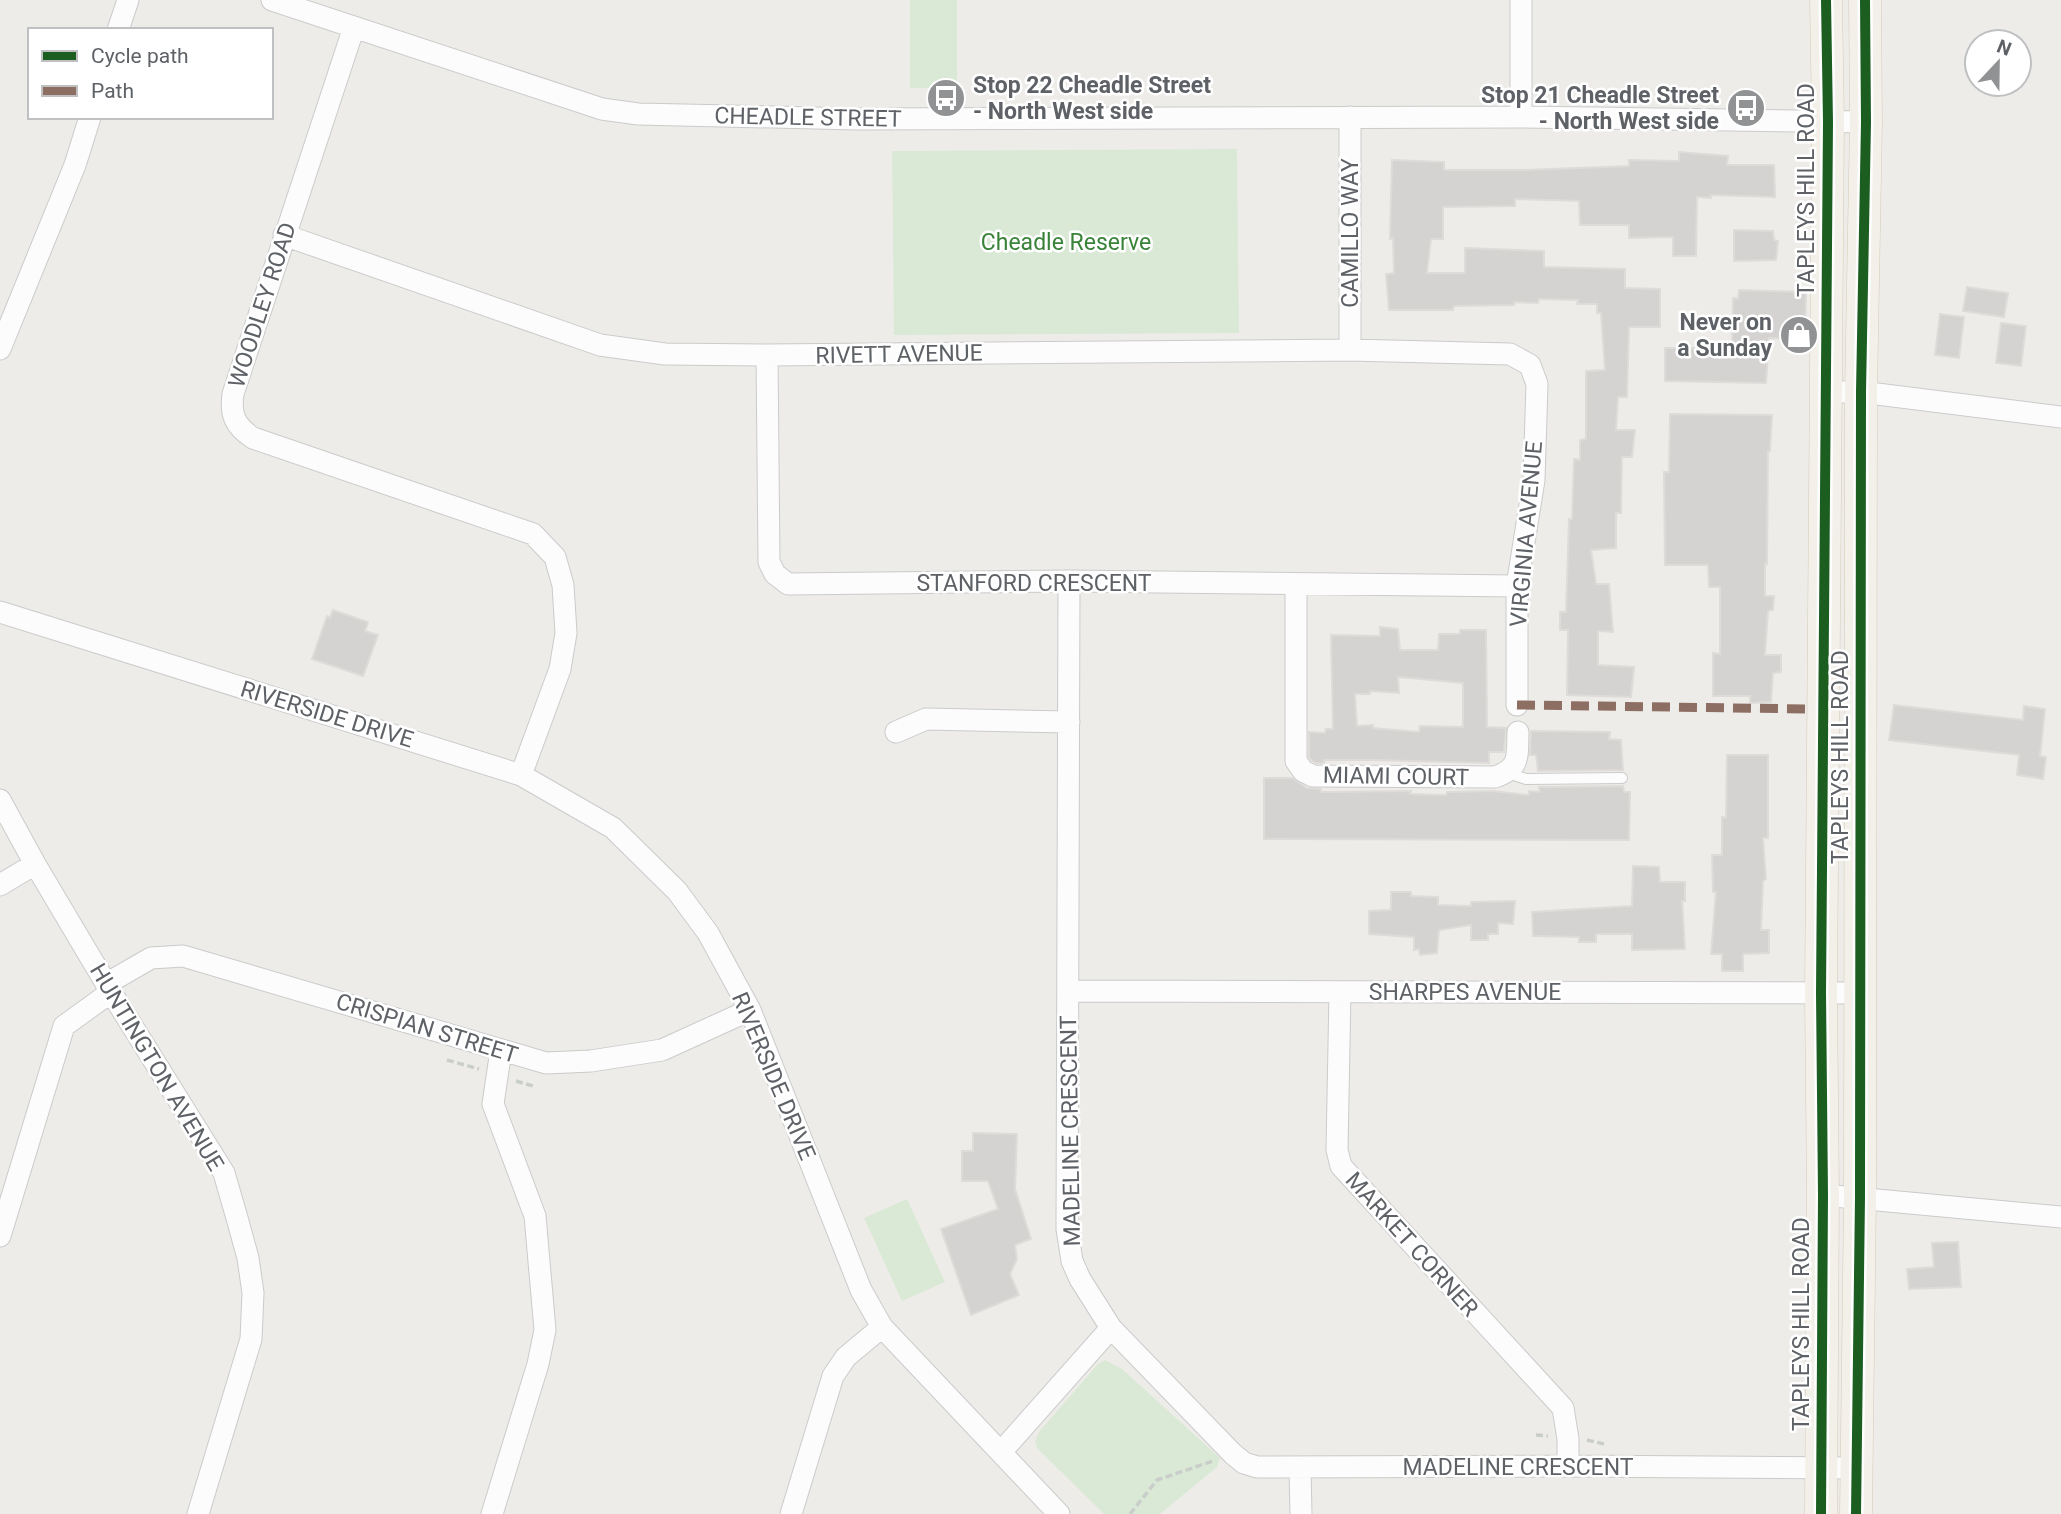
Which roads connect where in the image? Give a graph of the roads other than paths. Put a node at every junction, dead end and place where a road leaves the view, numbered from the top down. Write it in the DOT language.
graph roads {
  1 [pos="128,0"];
  2 [pos="272,0"];
  3 [pos="1521,0"];
  4 [pos="1826,0"];
  5 [pos="1865,0"];
  6 [pos="354,27"];
  7 [pos="119,28"];
  8 [pos="1350,117"];
  9 [pos="1521,117"];
  10 [pos="89,119"];
  11 [pos="1828,121"];
  12 [pos="1866,122"];
  13 [pos="284,235"];
  14 [pos="5,324"];
  15 [pos="0,349"];
  16 [pos="1350,350"];
  17 [pos="767,355"];
  18 [pos="1530,365"];
  19 [pos="1826,392"];
  20 [pos="1861,392"];
  21 [pos="2061,417"];
  22 [pos="1069,581"];
  23 [pos="1296,584"];
  24 [pos="1517,586"];
  25 [pos="0,612"];
  26 [pos="1517,705"];
  27 [pos="1069,722"];
  28 [pos="896,732"];
  29 [pos="1518,732"];
  30 [pos="1508,773"];
  31 [pos="522,775"];
  32 [pos="1622,778"];
  33 [pos="0,800"];
  34 [pos="35,864"];
  35 [pos="0,885"];
  36 [pos="108,988"];
  37 [pos="1068,991"];
  38 [pos="1340,992"];
  39 [pos="1821,993"];
  40 [pos="1861,993"];
  41 [pos="750,1010"];
  42 [pos="501,1050"];
  43 [pos="1823,1195"];
  44 [pos="1860,1197"];
  45 [pos="2061,1217"];
  46 [pos="0,1236"];
  47 [pos="883,1327"];
  48 [pos="1111,1328"];
  49 [pos="1001,1452"];
  50 [pos="1568,1465"];
  51 [pos="1300,1468"];
  52 [pos="1821,1468"];
  53 [pos="1858,1468"];
  54 [pos="198,1514"];
  55 [pos="492,1514"];
  56 [pos="791,1514"];
  57 [pos="1059,1514"];
  58 [pos="1301,1514"];
  59 [pos="1821,1514"];
  60 [pos="1856,1514"];
  1 -- 7 [label="street"];
  2 -- 6 [label="street, CHEADLE STREET"];
  3 -- 9 [label="street"];
  4 -- 11 [label="main road, TAPLEYS HILL ROAD"];
  5 -- 12 [label="main road, TAPLEYS HILL ROAD"];
  6 -- 8 [label="street, CHEADLE STREET"];
  6 -- 13 [label="street, WOODLEY ROAD"];
  8 -- 9 [label="street, CHEADLE STREET"];
  8 -- 16 [label="street, CAMILLO WAY"];
  9 -- 11 [label="street, CHEADLE STREET"];
  10 -- 14 [label="street"];
  11 -- 12 [label="street, CHEADLE STREET"];
  11 -- 19 [label="main road, TAPLEYS HILL ROAD"];
  12 -- 20 [label="main road, TAPLEYS HILL ROAD"];
  13 -- 17 [label="street, RIVETT AVENUE"];
  13 -- 31 [label="street, WOODLEY ROAD"];
  14 -- 15 [label="street"];
  16 -- 17 [label="street, RIVETT AVENUE"];
  16 -- 18 [label="street, RIVETT AVENUE"];
  17 -- 22 [label="street, STANFORD CRESCENT"];
  18 -- 24 [label="street, VIRGINIA AVENUE"];
  19 -- 20 [label="street"];
  19 -- 39 [label="main road, TAPLEYS HILL ROAD"];
  20 -- 21 [label="street"];
  20 -- 40 [label="main road, TAPLEYS HILL ROAD"];
  22 -- 23 [label="street, STANFORD CRESCENT"];
  22 -- 27 [label="street, MADELINE CRESCENT"];
  23 -- 24 [label="street, STANFORD CRESCENT"];
  23 -- 30 [label="street, MIAMI COURT"];
  24 -- 26 [label="street, VIRGINIA AVENUE"];
  25 -- 31 [label="street, RIVERSIDE DRIVE"];
  27 -- 28 [label="street"];
  27 -- 37 [label="street, MADELINE CRESCENT"];
  29 -- 30 [label="street"];
  30 -- 32 [label="lane"];
  31 -- 41 [label="street, RIVERSIDE DRIVE"];
  33 -- 34 [label="street, HUNTINGTON AVENUE"];
  34 -- 35 [label="street"];
  34 -- 36 [label="street, HUNTINGTON AVENUE"];
  36 -- 42 [label="street, CRISPIAN STREET"];
  36 -- 46 [label="street, CRISPIAN STREET"];
  36 -- 54 [label="street, HUNTINGTON AVENUE"];
  37 -- 38 [label="street, SHARPES AVENUE"];
  37 -- 48 [label="street, MADELINE CRESCENT"];
  38 -- 39 [label="street, SHARPES AVENUE"];
  38 -- 50 [label="street, MARKET CORNER"];
  39 -- 40 [label="street, SHARPES AVENUE"];
  39 -- 43 [label="main road, TAPLEYS HILL ROAD"];
  40 -- 44 [label="main road, TAPLEYS HILL ROAD"];
  41 -- 42 [label="street, CRISPIAN STREET"];
  41 -- 47 [label="street, RIVERSIDE DRIVE"];
  42 -- 55 [label="street"];
  43 -- 44 [label="street"];
  43 -- 52 [label="main road, TAPLEYS HILL ROAD"];
  44 -- 45 [label="street"];
  44 -- 53 [label="main road, TAPLEYS HILL ROAD"];
  47 -- 49 [label="street, RIVERSIDE DRIVE"];
  47 -- 56 [label="street"];
  48 -- 49 [label="street"];
  48 -- 51 [label="street, MADELINE CRESCENT"];
  49 -- 57 [label="street, RIVERSIDE DRIVE"];
  50 -- 51 [label="street, MADELINE CRESCENT"];
  50 -- 52 [label="street, MADELINE CRESCENT"];
  51 -- 58 [label="street"];
  52 -- 53 [label="street, MADELINE CRESCENT"];
  52 -- 59 [label="main road, TAPLEYS HILL ROAD"];
  53 -- 60 [label="main road, TAPLEYS HILL ROAD"];
}
